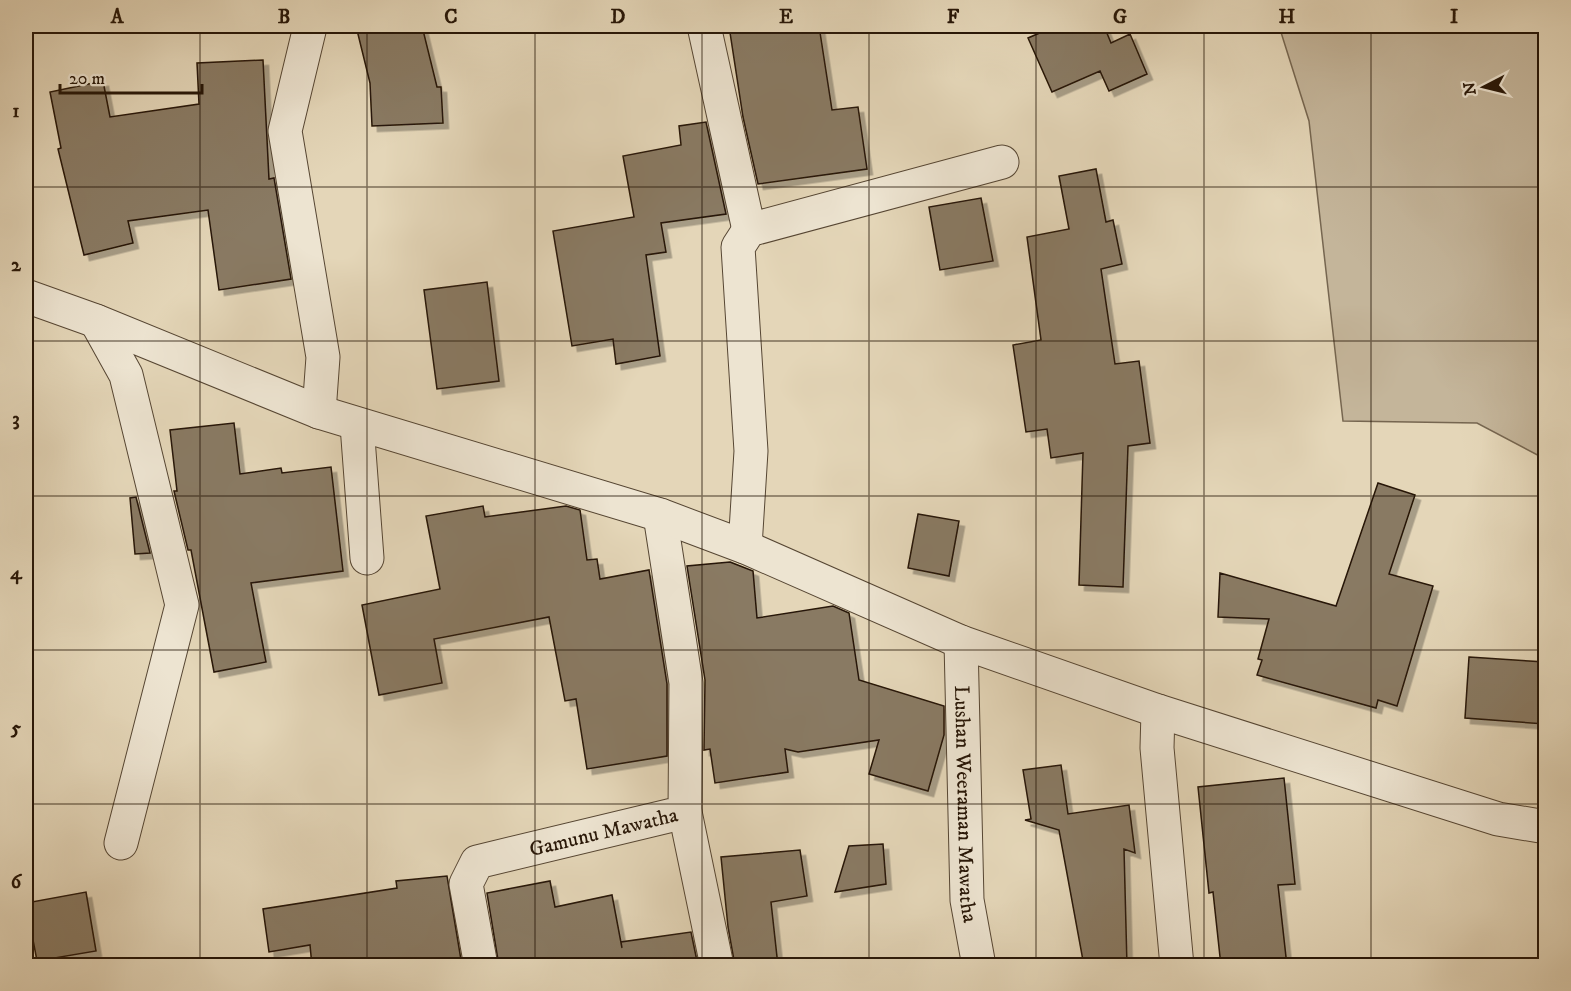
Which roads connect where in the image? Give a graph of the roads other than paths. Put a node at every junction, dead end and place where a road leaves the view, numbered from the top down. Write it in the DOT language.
graph roads {
  1 [pos="704,26"];
  2 [pos="310,27"];
  3 [pos="1002,162"];
  4 [pos="749,230"];
  5 [pos="26,296"];
  6 [pos="96,321"];
  7 [pos="318,412"];
  8 [pos="357,425"];
  9 [pos="660,515"];
  10 [pos="746,548"];
  11 [pos="368,558"];
  12 [pos="962,642"];
  13 [pos="1158,711"];
  14 [pos="685,812"];
  15 [pos="1545,827"];
  16 [pos="121,843"];
  17 [pos="481,966"];
  18 [pos="717,966"];
  19 [pos="979,966"];
  20 [pos="1177,966"];
  1 -- 4 [label="street"];
  2 -- 7 [label="street"];
  3 -- 4 [label="street"];
  4 -- 10 [label="street"];
  5 -- 6 [label="street"];
  6 -- 7 [label="street"];
  6 -- 16 [label="street"];
  7 -- 8 [label="street"];
  8 -- 9 [label="street"];
  8 -- 11 [label="street"];
  9 -- 10 [label="street"];
  9 -- 14 [label="street, Gamunu Mawatha"];
  10 -- 12 [label="street"];
  12 -- 13 [label="street"];
  12 -- 19 [label="street, Lushan Weeraman Mawatha"];
  13 -- 15 [label="street"];
  13 -- 20 [label="street"];
  14 -- 17 [label="street, Gamunu Mawatha"];
  14 -- 18 [label="street"];
}
